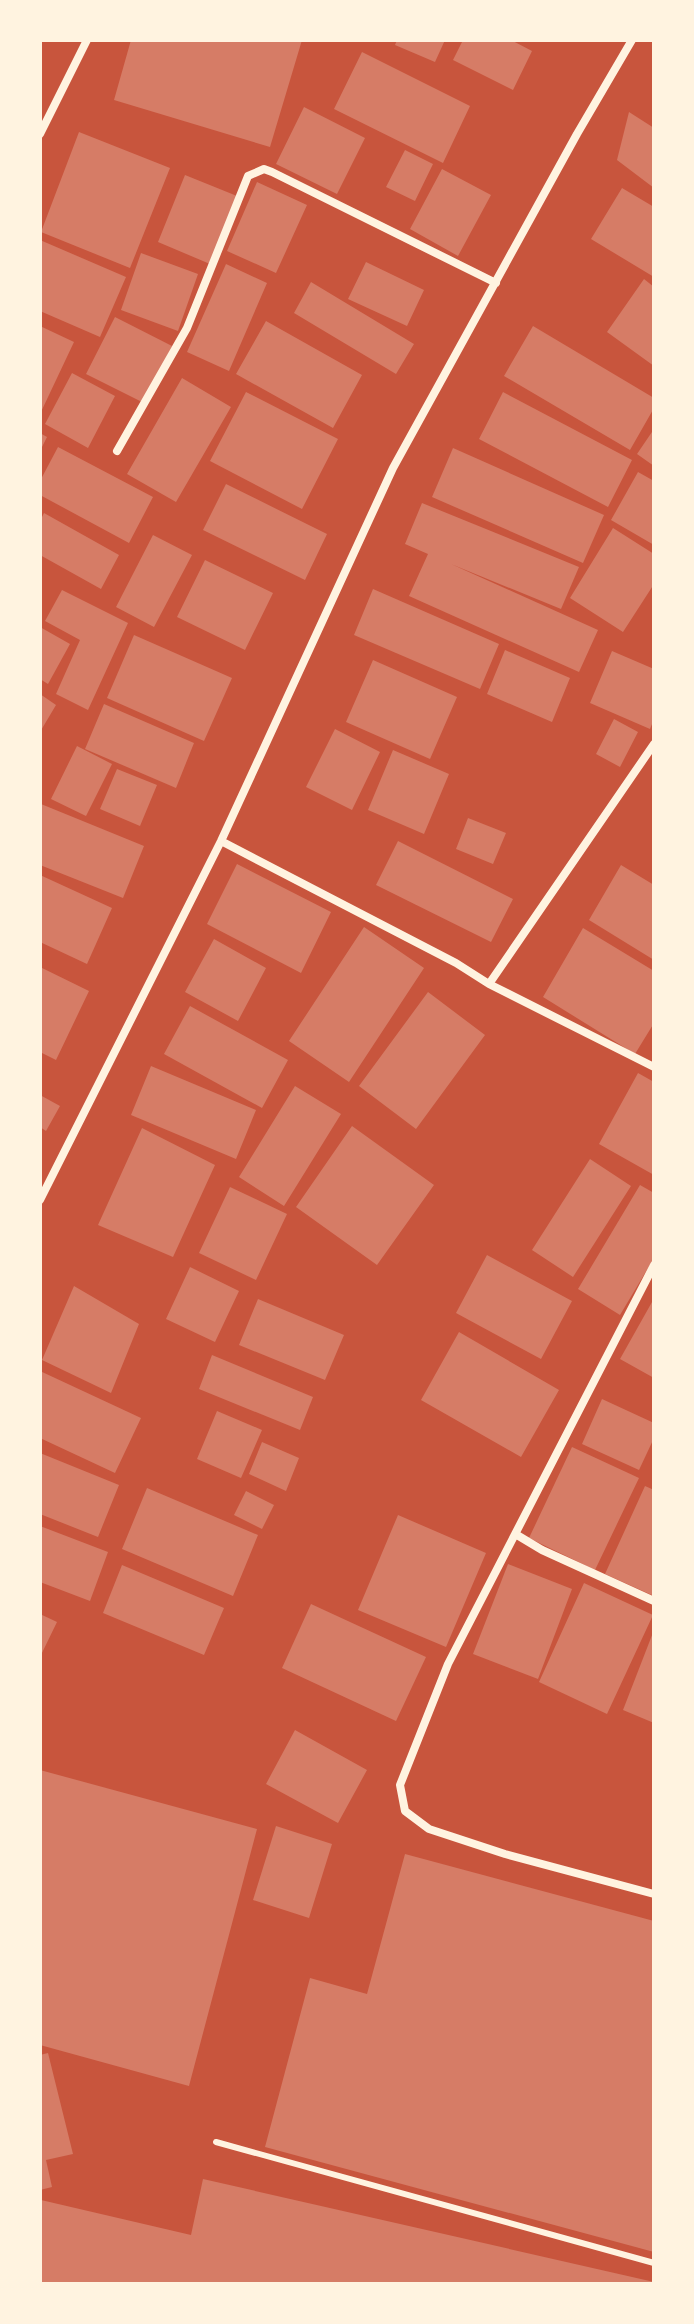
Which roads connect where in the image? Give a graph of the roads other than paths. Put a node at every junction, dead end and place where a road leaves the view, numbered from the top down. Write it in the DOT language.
graph roads {
  1 [pos="87,40"];
  2 [pos="632,40"];
  3 [pos="40,134"];
  4 [pos="496,283"];
  5 [pos="117,451"];
  6 [pos="654,744"];
  7 [pos="221,841"];
  8 [pos="489,984"];
  9 [pos="654,1067"];
  10 [pos="40,1200"];
  11 [pos="654,1265"];
  12 [pos="517,1535"];
  13 [pos="654,1601"];
  14 [pos="654,1894"];
  15 [pos="216,2142"];
  16 [pos="654,2263"];
  1 -- 3 [label="street"];
  2 -- 4 [label="street"];
  4 -- 5 [label="street"];
  4 -- 7 [label="street"];
  6 -- 8 [label="street"];
  7 -- 8 [label="street"];
  7 -- 10 [label="street"];
  8 -- 9 [label="street"];
  11 -- 12 [label="street"];
  12 -- 13 [label="street"];
  12 -- 14 [label="street"];
  15 -- 16 [label="lane"];
}
